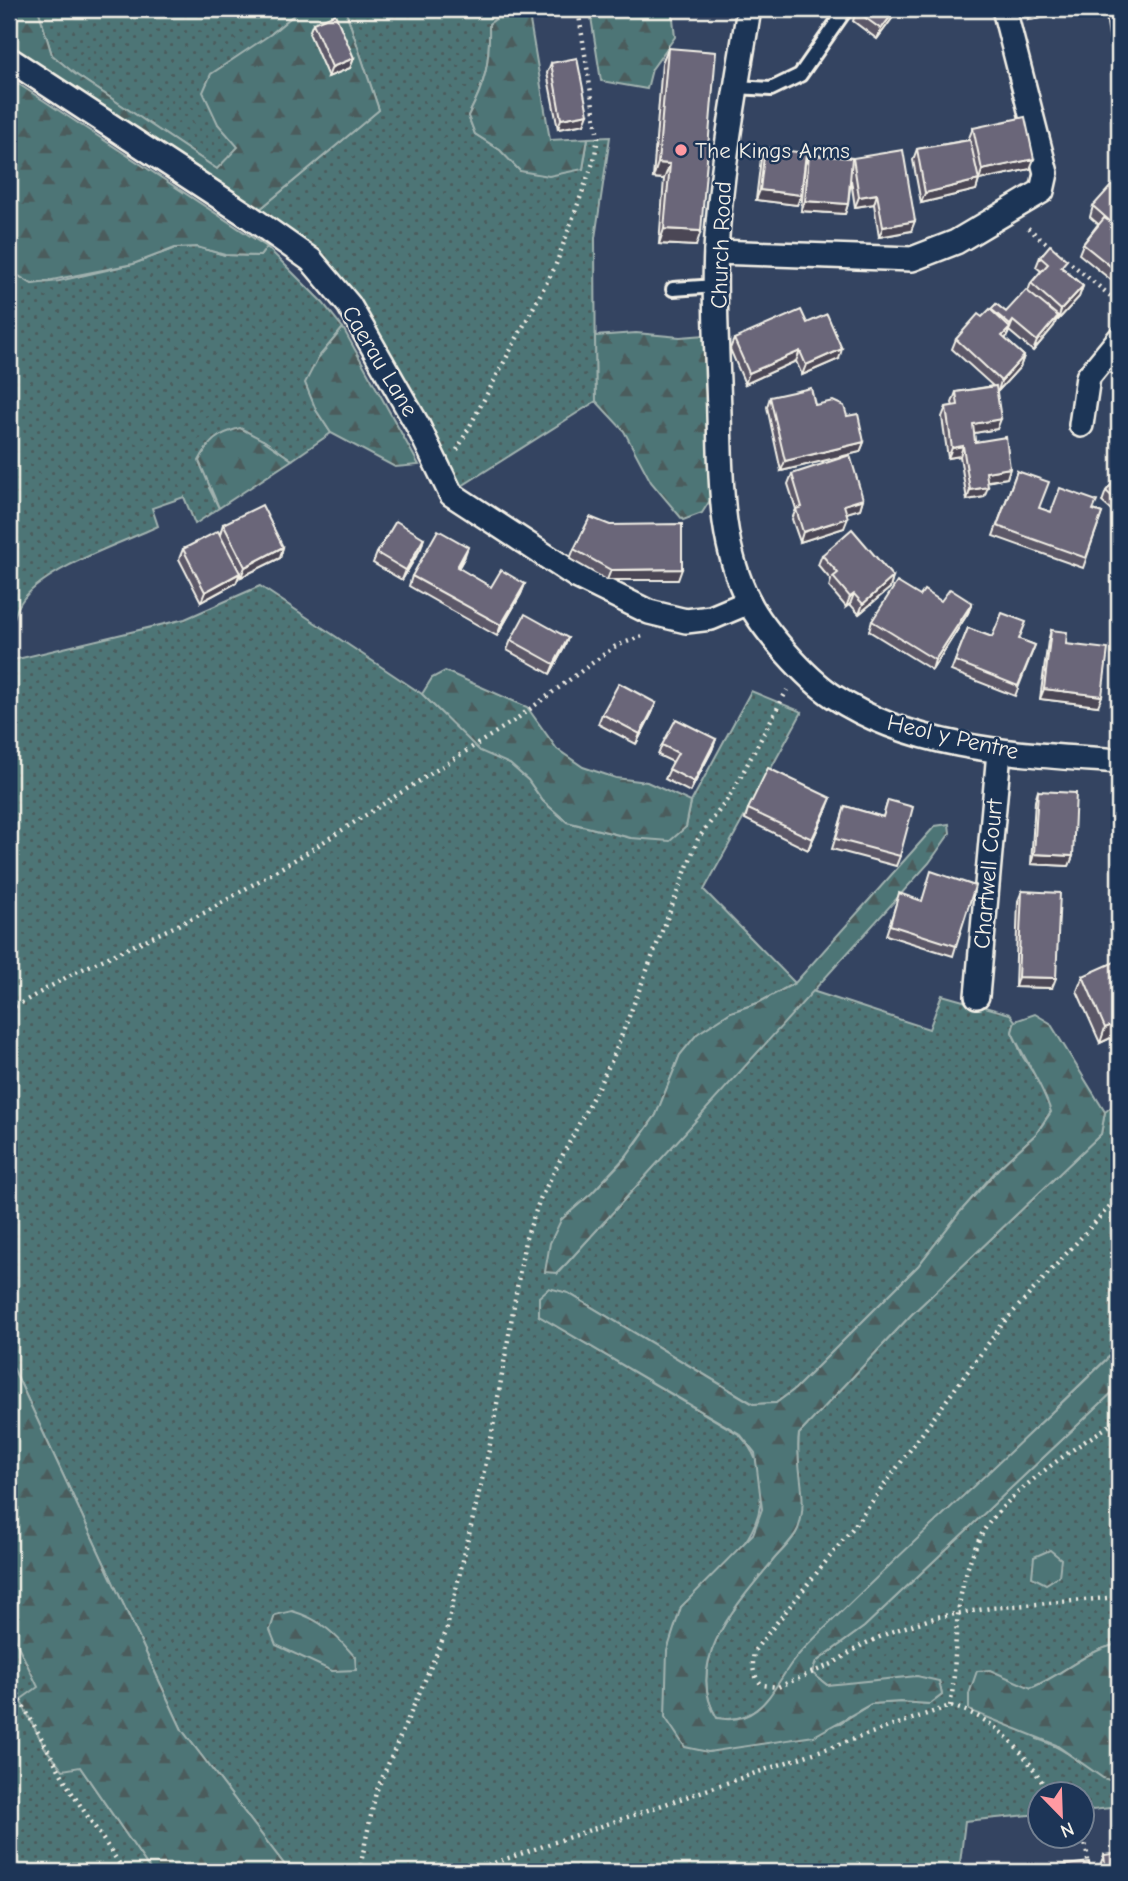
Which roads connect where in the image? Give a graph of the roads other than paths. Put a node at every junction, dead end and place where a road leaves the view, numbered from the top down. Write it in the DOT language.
graph roads {
  1 [pos="750,9"];
  2 [pos="846,9"];
  3 [pos="1004,9"];
  4 [pos="9,59"];
  5 [pos="736,87"];
  6 [pos="716,252"];
  7 [pos="716,286"];
  8 [pos="673,289"];
  9 [pos="1119,339"];
  10 [pos="719,399"];
  11 [pos="1081,425"];
  12 [pos="749,603"];
  13 [pos="999,752"];
  14 [pos="1119,761"];
  15 [pos="977,996"];
  1 -- 5 [label="street, Church Road"];
  2 -- 5 [label="lane"];
  3 -- 6 [label="street"];
  4 -- 12 [label="street, Caerau Lane"];
  5 -- 6 [label="street, Church Road"];
  6 -- 7 [label="street, Church Road"];
  7 -- 8 [label="lane"];
  7 -- 10 [label="street, Church Road"];
  9 -- 11 [label="street"];
  10 -- 12 [label="street, Heol y Pentre"];
  12 -- 13 [label="street, Heol y Pentre"];
  13 -- 14 [label="street, Heol y Pentre"];
  13 -- 15 [label="street, Chartwell Court"];
}
